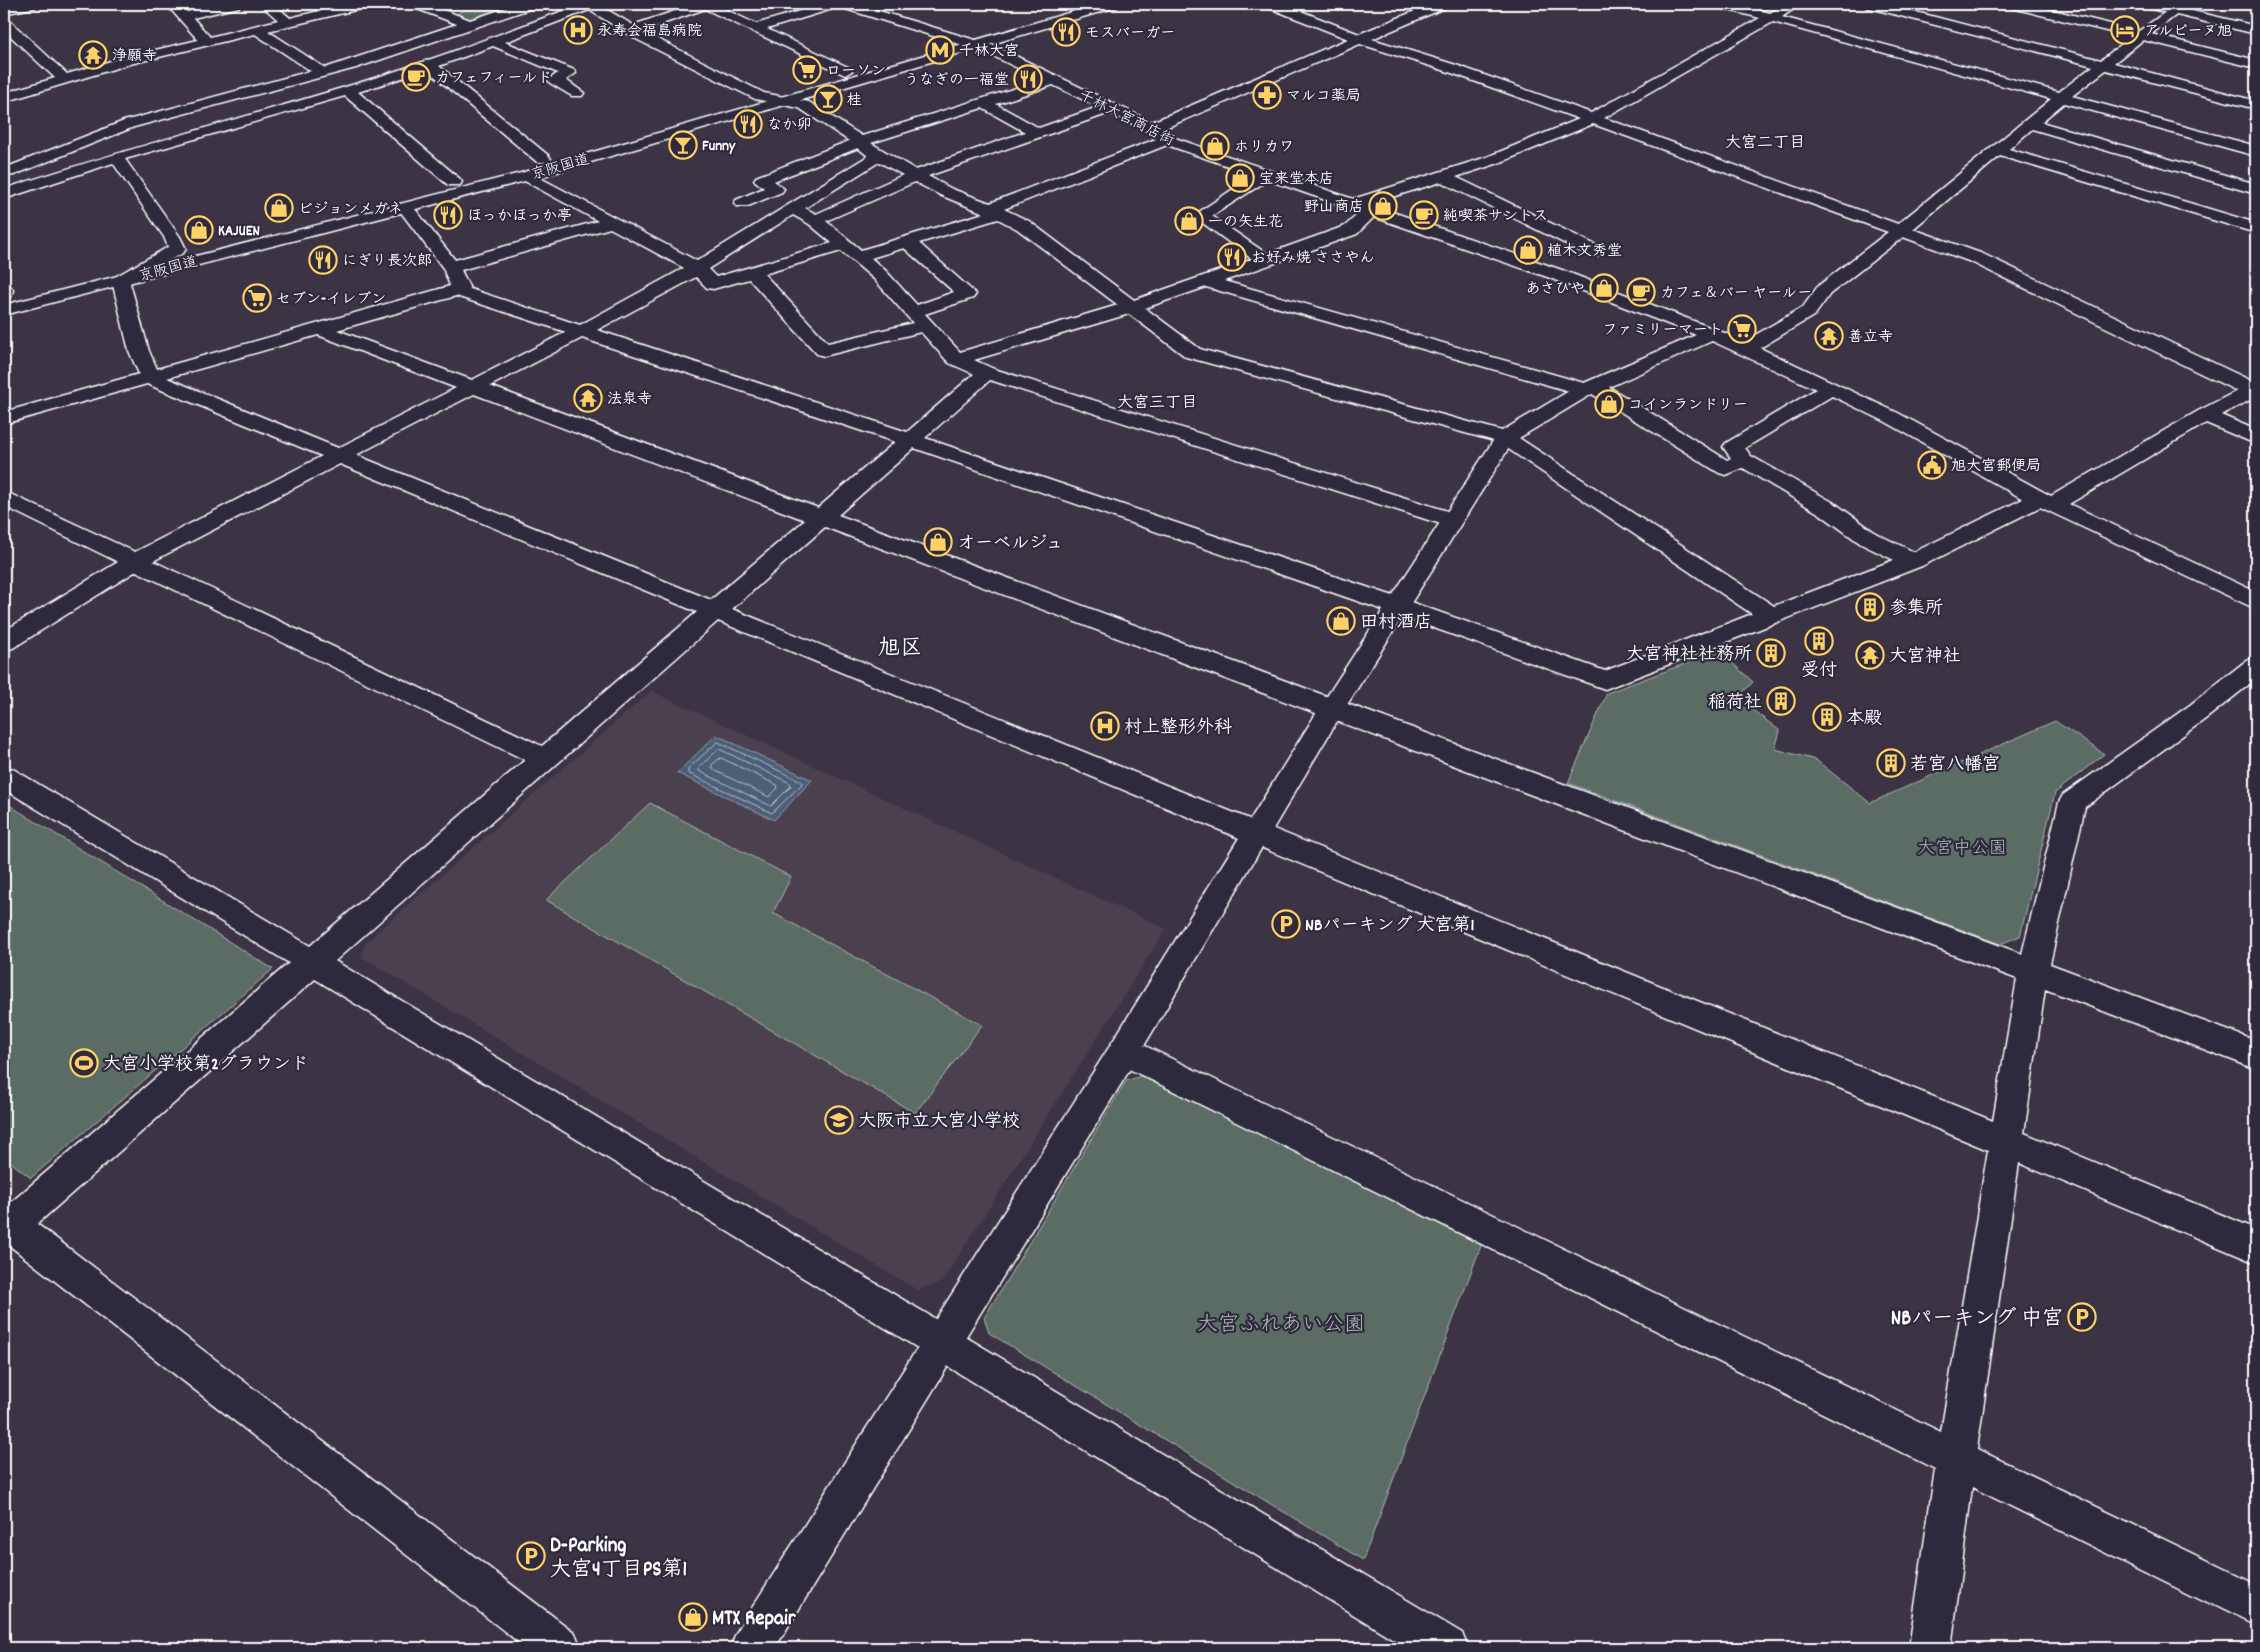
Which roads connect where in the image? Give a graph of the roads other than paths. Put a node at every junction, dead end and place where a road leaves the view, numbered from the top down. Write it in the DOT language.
graph roads {
  1 [pos="31,4"];
  2 [pos="172,4"];
  3 [pos="234,4"];
  4 [pos="266,4"];
  5 [pos="363,4"];
  6 [pos="417,4"];
  7 [pos="530,4"];
  8 [pos="591,4"];
  9 [pos="836,4"];
  10 [pos="843,4"];
  11 [pos="1076,4"];
  12 [pos="1112,4"];
  13 [pos="1272,4"];
  14 [pos="1442,4"];
  15 [pos="1722,4"];
  16 [pos="1795,4"];
  17 [pos="1871,4"];
  18 [pos="2013,4"];
  19 [pos="2148,4"];
  20 [pos="707,5"];
  21 [pos="11,7"];
  22 [pos="2177,7"];
  23 [pos="185,16"];
  24 [pos="1771,17"];
  25 [pos="4,23"];
  26 [pos="289,23"];
  27 [pos="471,25"];
  28 [pos="756,28"];
  29 [pos="258,30"];
  30 [pos="632,30"];
  31 [pos="2256,30"];
  32 [pos="9,35"];
  33 [pos="2141,35"];
  34 [pos="1359,39"];
  35 [pos="957,40"];
  36 [pos="492,41"];
  37 [pos="208,42"];
  38 [pos="973,44"];
  39 [pos="2256,64"];
  40 [pos="429,65"];
  41 [pos="2105,65"];
  42 [pos="845,71"];
  43 [pos="322,72"];
  44 [pos="64,79"];
  45 [pos="1056,80"];
  46 [pos="348,92"];
  47 [pos="577,93"];
  48 [pos="760,96"];
  49 [pos="2062,97"];
  50 [pos="4,98"];
  51 [pos="782,102"];
  52 [pos="984,103"];
  53 [pos="2256,104"];
  54 [pos="1111,108"];
  55 [pos="1590,120"];
  56 [pos="2031,124"];
  57 [pos="1152,128"];
  58 [pos="1037,133"];
  59 [pos="1168,140"];
  60 [pos="860,142"];
  61 [pos="1998,151"];
  62 [pos="2256,151"];
  63 [pos="879,156"];
  64 [pos="116,157"];
  65 [pos="544,159"];
  66 [pos="4,169"];
  67 [pos="1267,174"];
  68 [pos="916,175"];
  69 [pos="527,176"];
  70 [pos="1442,176"];
  71 [pos="454,182"];
  72 [pos="2256,189"];
  73 [pos="4,194"];
  74 [pos="742,203"];
  75 [pos="1353,204"];
  76 [pos="405,207"];
  77 [pos="793,208"];
  78 [pos="1371,210"];
  79 [pos="995,211"];
  80 [pos="815,220"];
  81 [pos="613,222"];
  82 [pos="2256,228"];
  83 [pos="1901,230"];
  84 [pos="907,242"];
  85 [pos="177,249"];
  86 [pos="850,251"];
  87 [pos="1594,251"];
  88 [pos="1265,260"];
  89 [pos="451,266"];
  90 [pos="697,268"];
  91 [pos="752,272"];
  92 [pos="122,280"];
  93 [pos="1206,281"];
  94 [pos="460,289"];
  95 [pos="4,297"];
  96 [pos="1132,307"];
  97 [pos="920,319"];
  98 [pos="321,330"];
  99 [pos="580,332"];
  100 [pos="1711,335"];
  101 [pos="1746,348"];
  102 [pos="956,359"];
  103 [pos="987,373"];
  104 [pos="151,378"];
  105 [pos="471,387"];
  106 [pos="1590,388"];
  107 [pos="1830,388"];
  108 [pos="2254,390"];
  109 [pos="2205,415"];
  110 [pos="4,418"];
  111 [pos="1505,438"];
  112 [pos="2256,438"];
  113 [pos="910,440"];
  114 [pos="339,456"];
  115 [pos="1744,460"];
  116 [pos="4,498"];
  117 [pos="2046,502"];
  118 [pos="821,518"];
  119 [pos="1452,520"];
  120 [pos="137,560"];
  121 [pos="1914,560"];
  122 [pos="2256,601"];
  123 [pos="1397,606"];
  124 [pos="713,612"];
  125 [pos="1770,615"];
  126 [pos="4,642"];
  127 [pos="2256,666"];
  128 [pos="1331,710"];
  129 [pos="546,759"];
  130 [pos="4,776"];
  131 [pos="1257,831"];
  132 [pos="312,962"];
  133 [pos="2033,970"];
  134 [pos="1124,1051"];
  135 [pos="2256,1055"];
  136 [pos="2005,1141"];
  137 [pos="6,1226"];
  138 [pos="2256,1246"];
  139 [pos="942,1341"];
  140 [pos="1956,1457"];
  141 [pos="2256,1606"];
  142 [pos="560,1648"];
  143 [pos="751,1648"];
  144 [pos="1447,1648"];
  145 [pos="1930,1648"];
  1 -- 21 [label="main road"];
  2 -- 23 [label="main road"];
  3 -- 23 [label="main road"];
  4 -- 26 [label="main road"];
  5 -- 26 [label="main road"];
  6 -- 27 [label="main road"];
  7 -- 27 [label="main road"];
  8 -- 30 [label="main road"];
  8 -- 36 [label="main road"];
  9 -- 28 [label="main road"];
  10 -- 35 [label="main road, 千林大宮商店街"];
  11 -- 35 [label="main road, 京阪国道"];
  12 -- 38 [label="main road, 京阪国道"];
  13 -- 34 [label="main road"];
  14 -- 34 [label="main road"];
  15 -- 24 [label="main road"];
  16 -- 24 [label="main road"];
  17 -- 41 [label="main road"];
  18 -- 33 [label="main road"];
  19 -- 22 [label="main road"];
  20 -- 28 [label="main road"];
  20 -- 30 [label="main road"];
  22 -- 31 [label="main road"];
  22 -- 33 [label="main road"];
  23 -- 37 [label="main road"];
  24 -- 49 [label="main road"];
  24 -- 55 [label="main road"];
  25 -- 32 [label="main road"];
  26 -- 29 [label="main road"];
  27 -- 43 [label="main road"];
  28 -- 42 [label="main road"];
  29 -- 37 [label="main road"];
  29 -- 43 [label="main road"];
  30 -- 48 [label="main road"];
  32 -- 44 [label="main road"];
  33 -- 39 [label="main road"];
  33 -- 41 [label="main road"];
  34 -- 55 [label="main road"];
  34 -- 57 [label="main road"];
  35 -- 38 [label="main road, 千林大宮商店街"];
  35 -- 42 [label="main road, 京阪国道"];
  36 -- 40 [label="main road"];
  36 -- 47 [label="main road"];
  37 -- 44 [label="main road"];
  38 -- 45 [label="main road, 千林大宮商店街"];
  38 -- 51 [label="main road, 京阪国道"];
  40 -- 46 [label="main road"];
  40 -- 65 [label="main road"];
  41 -- 49 [label="main road"];
  41 -- 53 [label="main road"];
  42 -- 48 [label="main road, 京阪国道"];
  43 -- 66 [label="main road"];
  44 -- 50 [label="main road"];
  45 -- 52 [label="main road"];
  45 -- 54 [label="main road, 千林大宮商店街"];
  46 -- 64 [label="main road"];
  46 -- 71 [label="main road"];
  48 -- 51 [label="main road"];
  48 -- 65 [label="main road, 京阪国道"];
  49 -- 56 [label="main road"];
  49 -- 62 [label="main road"];
  51 -- 60 [label="main road"];
  51 -- 69 [label="main road, 京阪国道"];
  52 -- 58 [label="main road"];
  52 -- 60 [label="main road"];
  54 -- 57 [label="main road, 千林大宮商店街"];
  54 -- 58 [label="main road"];
  55 -- 70 [label="main road"];
  55 -- 83 [label="main road"];
  56 -- 61 [label="main road"];
  56 -- 72 [label="main road"];
  57 -- 59 [label="main road, 千林大宮商店街"];
  58 -- 68 [label="main road"];
  59 -- 67 [label="main road, 千林大宮商店街"];
  59 -- 79 [label="main road"];
  60 -- 63 [label="main road"];
  60 -- 74 [label="main road"];
  61 -- 82 [label="main road"];
  61 -- 83 [label="main road"];
  63 -- 68 [label="main road"];
  63 -- 77 [label="main road"];
  64 -- 73 [label="main road"];
  64 -- 85 [label="main road"];
  65 -- 71 [label="main road, 京阪国道"];
  67 -- 75 [label="main road, 千林大宮商店街"];
  67 -- 88 [label="main road"];
  68 -- 79 [label="main road"];
  68 -- 80 [label="main road"];
  69 -- 76 [label="main road, 京阪国道"];
  69 -- 81 [label="main road"];
  70 -- 75 [label="main road"];
  70 -- 87 [label="main road"];
  71 -- 85 [label="main road, 京阪国道"];
  75 -- 78 [label="main road, 千林大宮商店街"];
  76 -- 89 [label="main road"];
  76 -- 92 [label="main road, 京阪国道"];
  77 -- 80 [label="main road"];
  77 -- 90 [label="main road"];
  78 -- 88 [label="main road"];
  78 -- 100 [label="main road, 千林大宮商店街"];
  79 -- 84 [label="main road"];
  79 -- 96 [label="main road"];
  80 -- 86 [label="main road"];
  81 -- 89 [label="main road"];
  81 -- 90 [label="main road"];
  83 -- 101 [label="main road"];
  83 -- 108 [label="main road"];
  84 -- 86 [label="main road"];
  84 -- 97 [label="main road"];
  85 -- 92 [label="main road"];
  85 -- 95 [label="main road, 京阪国道"];
  86 -- 91 [label="main road"];
  86 -- 97 [label="main road"];
  88 -- 93 [label="main road"];
  89 -- 94 [label="main road"];
  90 -- 91 [label="main road"];
  90 -- 99 [label="main road"];
  91 -- 97 [label="main road"];
  92 -- 95 [label="main road, 京阪国道"];
  92 -- 104 [label="main road"];
  93 -- 96 [label="main road"];
  93 -- 106 [label="main road"];
  94 -- 98 [label="main road"];
  94 -- 99 [label="main road"];
  96 -- 102 [label="main road"];
  96 -- 111 [label="main road"];
  97 -- 102 [label="main road"];
  98 -- 104 [label="main road"];
  98 -- 105 [label="main road"];
  99 -- 105 [label="main road"];
  99 -- 113 [label="main road"];
  100 -- 101 [label="main road, 千林大宮商店街"];
  100 -- 106 [label="main road"];
  101 -- 107 [label="main road, 千林大宮商店街"];
  102 -- 103 [label="main road"];
  103 -- 113 [label="main road"];
  103 -- 119 [label="main road"];
  104 -- 110 [label="main road"];
  104 -- 114 [label="main road"];
  105 -- 114 [label="main road"];
  105 -- 118 [label="main road"];
  106 -- 111 [label="main road"];
  106 -- 115 [label="main road"];
  107 -- 115 [label="main road"];
  107 -- 117 [label="main road, 千林大宮商店街"];
  108 -- 109 [label="main road"];
  109 -- 112 [label="main road"];
  109 -- 117 [label="main road"];
  111 -- 119 [label="main road"];
  111 -- 125 [label="main road"];
  113 -- 118 [label="main road"];
  113 -- 123 [label="main road"];
  114 -- 120 [label="main road"];
  114 -- 124 [label="main road"];
  115 -- 121 [label="main road"];
  116 -- 120 [label="main road"];
  117 -- 121 [label="main road"];
  117 -- 122 [label="main road, 千林大宮商店街"];
  118 -- 124 [label="main road"];
  118 -- 128 [label="main road"];
  119 -- 123 [label="main road"];
  120 -- 126 [label="main road"];
  120 -- 129 [label="main road"];
  121 -- 125 [label="main road"];
  123 -- 125 [label="main road"];
  123 -- 128 [label="main road"];
  124 -- 129 [label="main road"];
  124 -- 131 [label="main road"];
  127 -- 133 [label="main road"];
  128 -- 131 [label="main road"];
  128 -- 133 [label="main road"];
  129 -- 132 [label="main road"];
  130 -- 132 [label="main road"];
  131 -- 134 [label="main road"];
  131 -- 136 [label="main road"];
  132 -- 137 [label="main road"];
  132 -- 139 [label="main road"];
  133 -- 135 [label="main road"];
  133 -- 136 [label="main road"];
  134 -- 139 [label="main road"];
  134 -- 140 [label="main road"];
  136 -- 138 [label="main road"];
  136 -- 140 [label="main road"];
  137 -- 142 [label="main road"];
  139 -- 143 [label="main road"];
  139 -- 144 [label="main road"];
  140 -- 141 [label="main road"];
  140 -- 145 [label="main road"];
}
